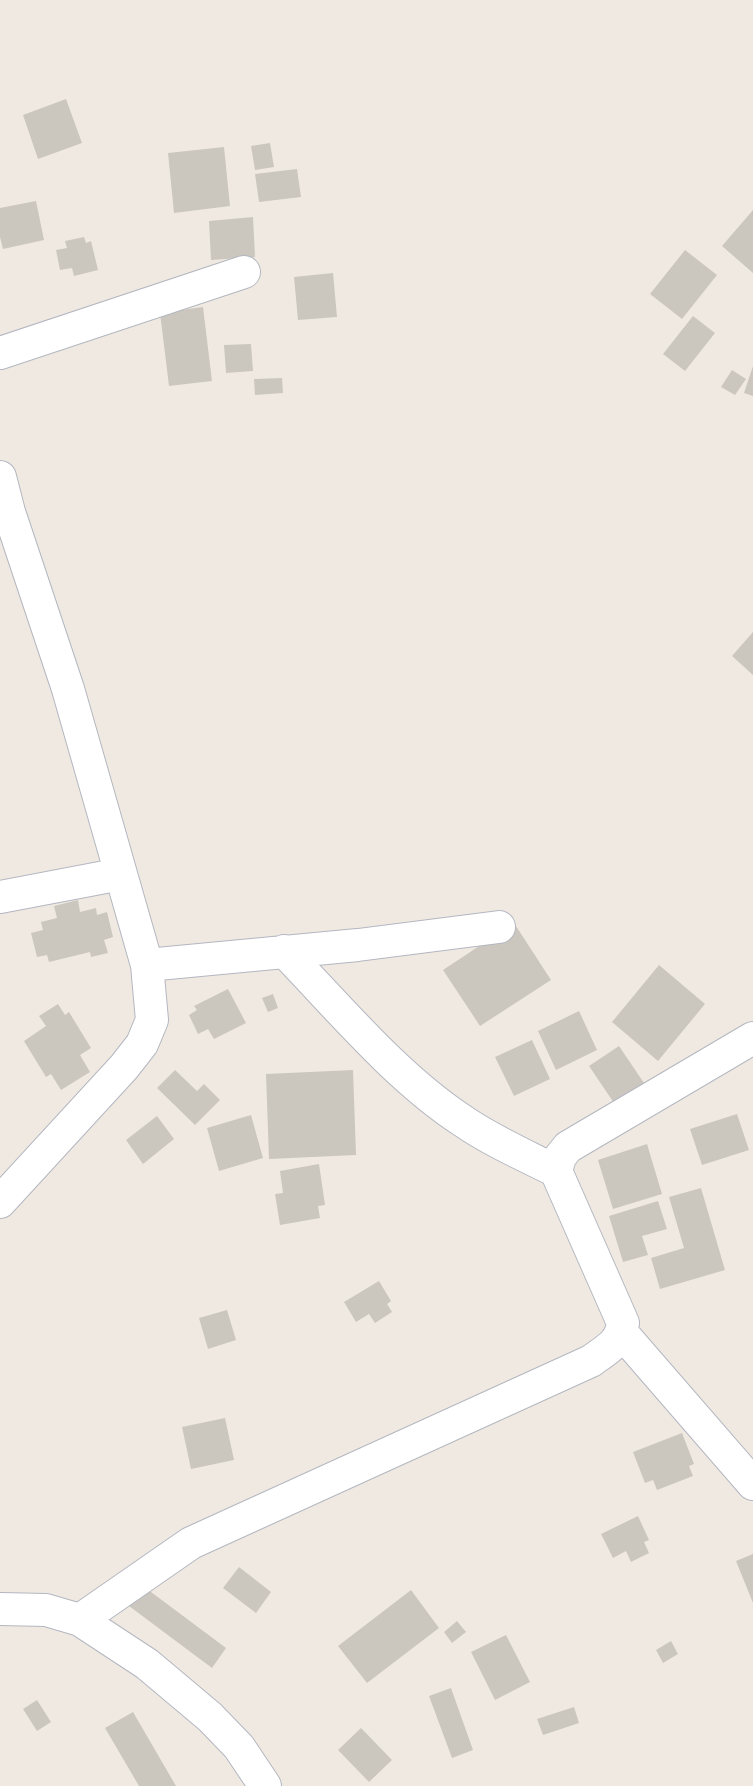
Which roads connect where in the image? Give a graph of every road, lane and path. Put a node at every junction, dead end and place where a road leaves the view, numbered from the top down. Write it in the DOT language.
graph roads {
  1 [pos="244,272"];
  2 [pos="0,353"];
  3 [pos="0,477"];
  4 [pos="121,874"];
  5 [pos="0,897"];
  6 [pos="499,927"];
  7 [pos="284,951"];
  8 [pos="147,965"];
  9 [pos="753,1038"];
  10 [pos="556,1171"];
  11 [pos="0,1202"];
  12 [pos="622,1333"];
  13 [pos="753,1484"];
  14 [pos="0,1609"];
  15 [pos="80,1620"];
  16 [pos="265,1786"];
  1 -- 2 [label="street"];
  3 -- 4 [label="street"];
  4 -- 5 [label="street"];
  4 -- 8 [label="street"];
  6 -- 7 [label="street"];
  7 -- 8 [label="street"];
  7 -- 10 [label="street"];
  8 -- 11 [label="street"];
  9 -- 10 [label="street"];
  10 -- 12 [label="street"];
  12 -- 13 [label="street"];
  12 -- 15 [label="street"];
  14 -- 15 [label="street"];
  15 -- 16 [label="street"];
}
